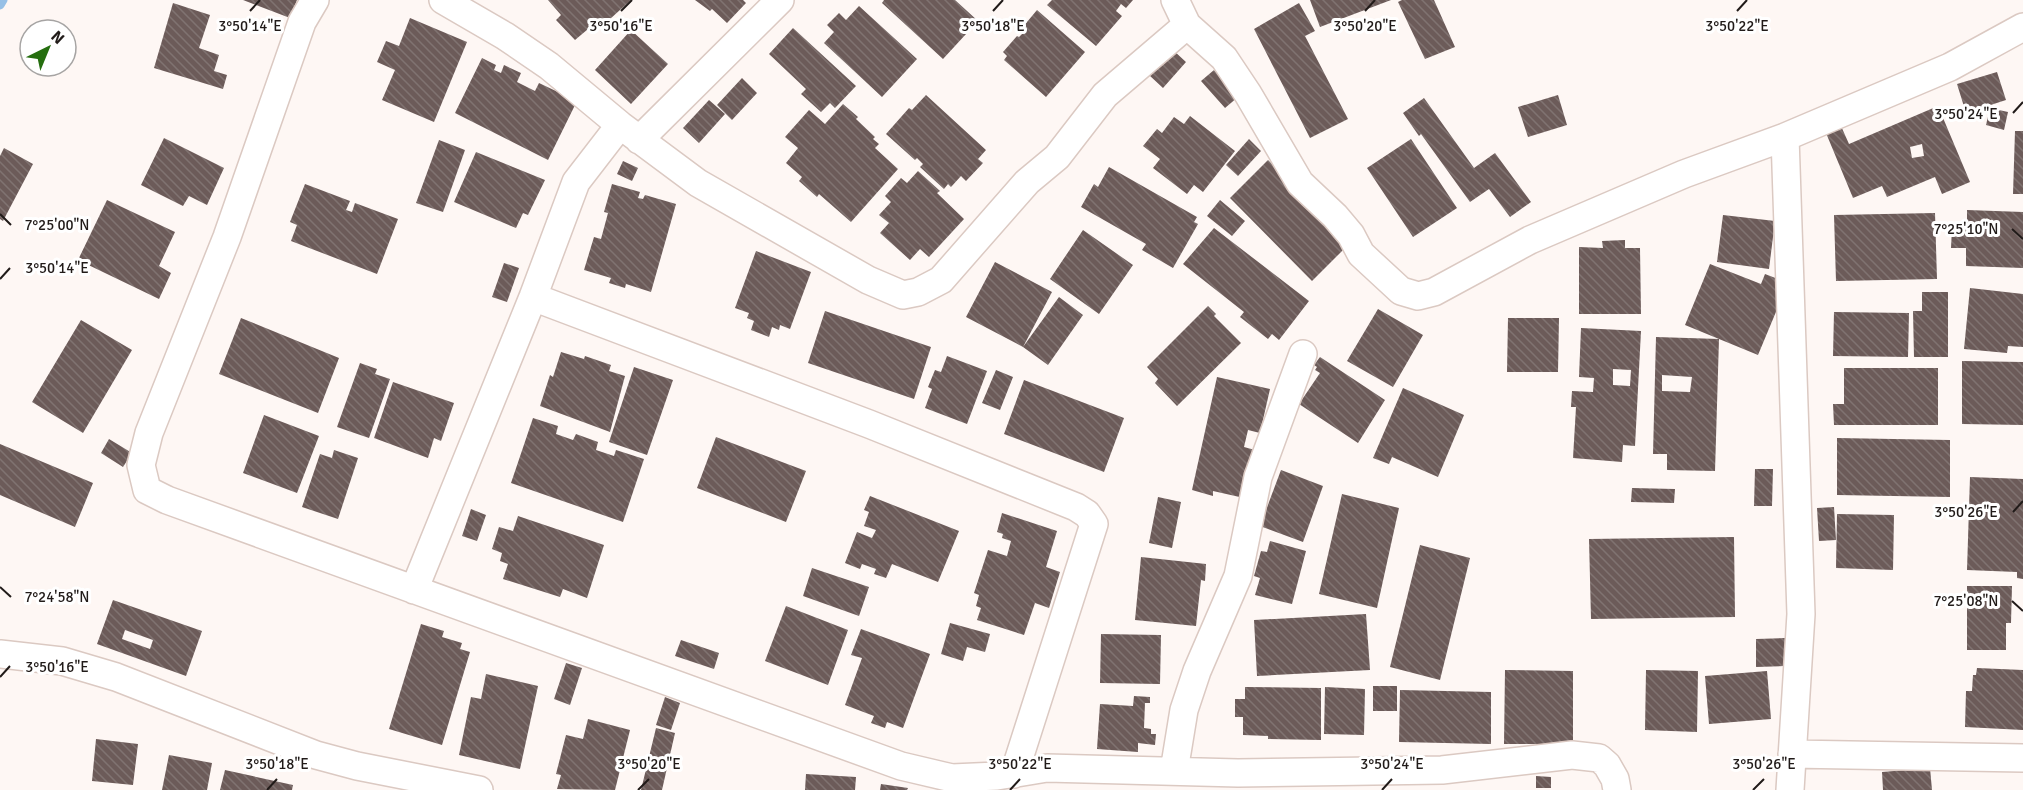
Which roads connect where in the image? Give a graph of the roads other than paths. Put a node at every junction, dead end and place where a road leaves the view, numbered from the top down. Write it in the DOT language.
graph roads {
  1 [pos="315,0"];
  2 [pos="443,0"];
  3 [pos="780,0"];
  4 [pos="1175,0"];
  5 [pos="1187,25"];
  6 [pos="2023,27"];
  7 [pos="630,132"];
  8 [pos="1785,137"];
  9 [pos="533,297"];
  10 [pos="1303,354"];
  11 [pos="414,590"];
  12 [pos="0,654"];
  13 [pos="1792,754"];
  14 [pos="2023,759"];
  15 [pos="1174,771"];
  16 [pos="1014,774"];
  17 [pos="480,790"];
  18 [pos="1617,790"];
  19 [pos="1790,790"];
  1 -- 11 [label="street"];
  2 -- 7 [label="street"];
  3 -- 7 [label="street"];
  4 -- 5 [label="street"];
  5 -- 7 [label="street"];
  5 -- 8 [label="street"];
  6 -- 8 [label="street"];
  7 -- 9 [label="street"];
  8 -- 13 [label="street"];
  9 -- 11 [label="street"];
  9 -- 16 [label="street"];
  10 -- 15 [label="street"];
  11 -- 16 [label="street"];
  12 -- 17 [label="street"];
  13 -- 14 [label="street"];
  13 -- 19 [label="street"];
  15 -- 16 [label="street"];
  15 -- 18 [label="street"];
}
